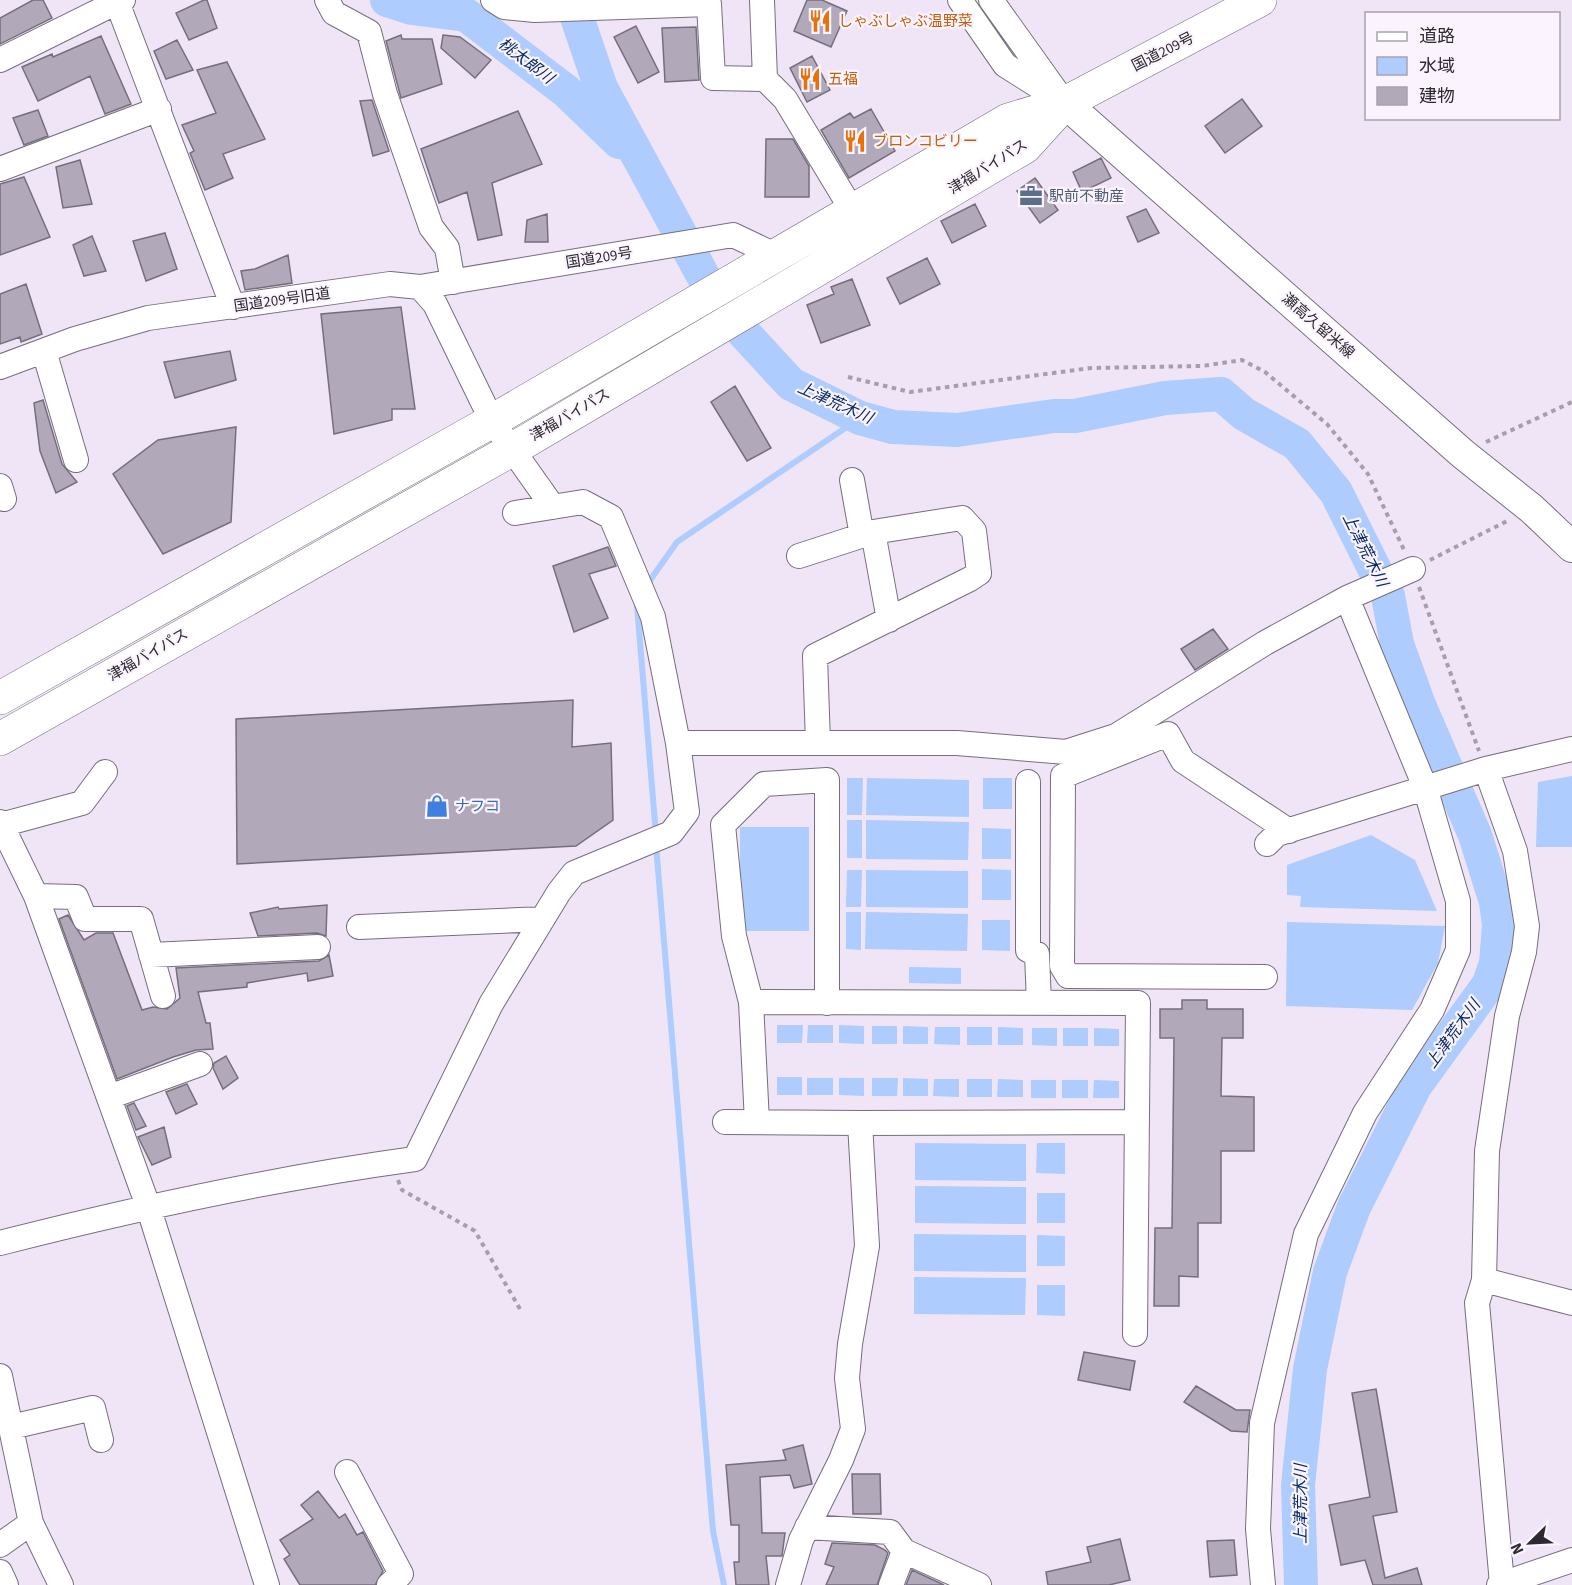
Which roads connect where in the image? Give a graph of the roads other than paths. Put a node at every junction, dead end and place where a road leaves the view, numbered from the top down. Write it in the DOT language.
graph roads {
  1 [pos="327,0"];
  2 [pos="493,0"];
  3 [pos="762,0"];
  4 [pos="960,0"];
  5 [pos="991,0"];
  6 [pos="1260,0"];
  7 [pos="120,1"];
  8 [pos="667,3"];
  9 [pos="534,5"];
  10 [pos="0,60"];
  11 [pos="765,79"];
  12 [pos="1065,103"];
  13 [pos="159,109"];
  14 [pos="0,169"];
  15 [pos="852,210"];
  16 [pos="775,255"];
  17 [pos="453,282"];
  18 [pos="420,287"];
  19 [pos="233,307"];
  20 [pos="44,351"];
  21 [pos="0,367"];
  22 [pos="492,421"];
  23 [pos="513,449"];
  24 [pos="76,460"];
  25 [pos="852,480"];
  26 [pos="553,507"];
  27 [pos="515,513"];
  28 [pos="867,534"];
  29 [pos="1572,548"];
  30 [pos="799,556"];
  31 [pos="1413,569"];
  32 [pos="1347,598"];
  33 [pos="889,620"];
  34 [pos="0,698"];
  35 [pos="0,739"];
  36 [pos="678,743"];
  37 [pos="818,743"];
  38 [pos="1572,749"];
  39 [pos="1486,769"];
  40 [pos="105,772"];
  41 [pos="1028,782"];
  42 [pos="1425,787"];
  43 [pos="1,823"];
  44 [pos="1289,831"];
  45 [pos="1267,844"];
  46 [pos="36,896"];
  47 [pos="542,919"];
  48 [pos="359,927"];
  49 [pos="318,947"];
  50 [pos="151,955"];
  51 [pos="1265,977"];
  52 [pos="163,996"];
  53 [pos="752,1002"];
  54 [pos="827,1003"];
  55 [pos="1039,1003"];
  56 [pos="200,1064"];
  57 [pos="109,1097"];
  58 [pos="725,1122"];
  59 [pos="757,1122"];
  60 [pos="1137,1122"];
  61 [pos="860,1123"];
  62 [pos="148,1206"];
  63 [pos="0,1243"];
  64 [pos="1484,1280"];
  65 [pos="1572,1303"];
  66 [pos="1136,1334"];
  67 [pos="0,1376"];
  68 [pos="10,1427"];
  69 [pos="101,1440"];
  70 [pos="347,1472"];
  71 [pos="31,1523"];
  72 [pos="807,1527"];
  73 [pos="0,1545"];
  74 [pos="904,1551"];
  75 [pos="1572,1560"];
  76 [pos="0,1572"];
  77 [pos="1500,1584"];
  78 [pos="6,1585"];
  79 [pos="62,1585"];
  80 [pos="267,1585"];
  81 [pos="389,1585"];
  82 [pos="788,1585"];
  83 [pos="891,1585"];
  84 [pos="980,1585"];
  85 [pos="1263,1585"];
  1 -- 17 [label="street"];
  2 -- 9 [label="street"];
  3 -- 11 [label="street"];
  4 -- 12 [label="street"];
  5 -- 12 [label="street"];
  6 -- 12 [label="highway, 国道209号"];
  7 -- 10 [label="street"];
  7 -- 13 [label="street"];
  8 -- 9 [label="street"];
  8 -- 11 [label="street"];
  11 -- 15 [label="street"];
  12 -- 15 [label="highway, 津福バイパス"];
  12 -- 23 [label="highway, 津福バイパス"];
  12 -- 29 [label="main road, 瀬高久留米線"];
  13 -- 14 [label="street"];
  13 -- 19 [label="street"];
  15 -- 16 [label="highway, 津福バイパス"];
  16 -- 17 [label="street, 国道209号"];
  16 -- 22 [label="highway, 津福バイパス"];
  17 -- 18 [label="street, 国道209号"];
  18 -- 19 [label="street, 国道209号旧道"];
  18 -- 22 [label="street"];
  19 -- 20 [label="street, 国道209号旧道"];
  20 -- 21 [label="street, 国道209号旧道"];
  20 -- 24 [label="street"];
  22 -- 23 [label="street"];
  22 -- 34 [label="highway, 津福バイパス"];
  23 -- 26 [label="street"];
  23 -- 35 [label="highway, 津福バイパス"];
  25 -- 28 [label="street"];
  26 -- 27 [label="street"];
  26 -- 36 [label="street"];
  28 -- 30 [label="street"];
  28 -- 33 [label="street"];
  28 -- 33 [label="street"];
  31 -- 32 [label="street"];
  32 -- 37 [label="street"];
  32 -- 42 [label="street"];
  33 -- 37 [label="street"];
  36 -- 37 [label="street"];
  36 -- 47 [label="street"];
  38 -- 39 [label="street"];
  39 -- 42 [label="street"];
  39 -- 64 [label="street"];
  40 -- 43 [label="street"];
  41 -- 55 [label="street"];
  42 -- 44 [label="street"];
  42 -- 85 [label="street"];
  43 -- 46 [label="street"];
  44 -- 45 [label="street"];
  44 -- 51 [label="street"];
  46 -- 50 [label="street"];
  46 -- 57 [label="street"];
  47 -- 48 [label="street"];
  47 -- 62 [label="street"];
  49 -- 50 [label="street"];
  50 -- 52 [label="street"];
  53 -- 54 [label="street"];
  53 -- 54 [label="street"];
  53 -- 59 [label="street"];
  54 -- 55 [label="street"];
  55 -- 60 [label="street"];
  56 -- 57 [label="street"];
  57 -- 62 [label="street"];
  58 -- 59 [label="street"];
  59 -- 61 [label="street"];
  60 -- 61 [label="street"];
  60 -- 66 [label="street"];
  61 -- 72 [label="street"];
  62 -- 63 [label="street"];
  62 -- 80 [label="street"];
  64 -- 65 [label="street"];
  64 -- 77 [label="street"];
  67 -- 68 [label="street"];
  68 -- 69 [label="street"];
  68 -- 71 [label="street"];
  70 -- 81 [label="street"];
  71 -- 73 [label="street"];
  71 -- 79 [label="street"];
  72 -- 74 [label="street"];
  72 -- 82 [label="street"];
  74 -- 83 [label="street"];
  74 -- 84 [label="street"];
  75 -- 77 [label="street"];
  76 -- 78 [label="street"];
}
